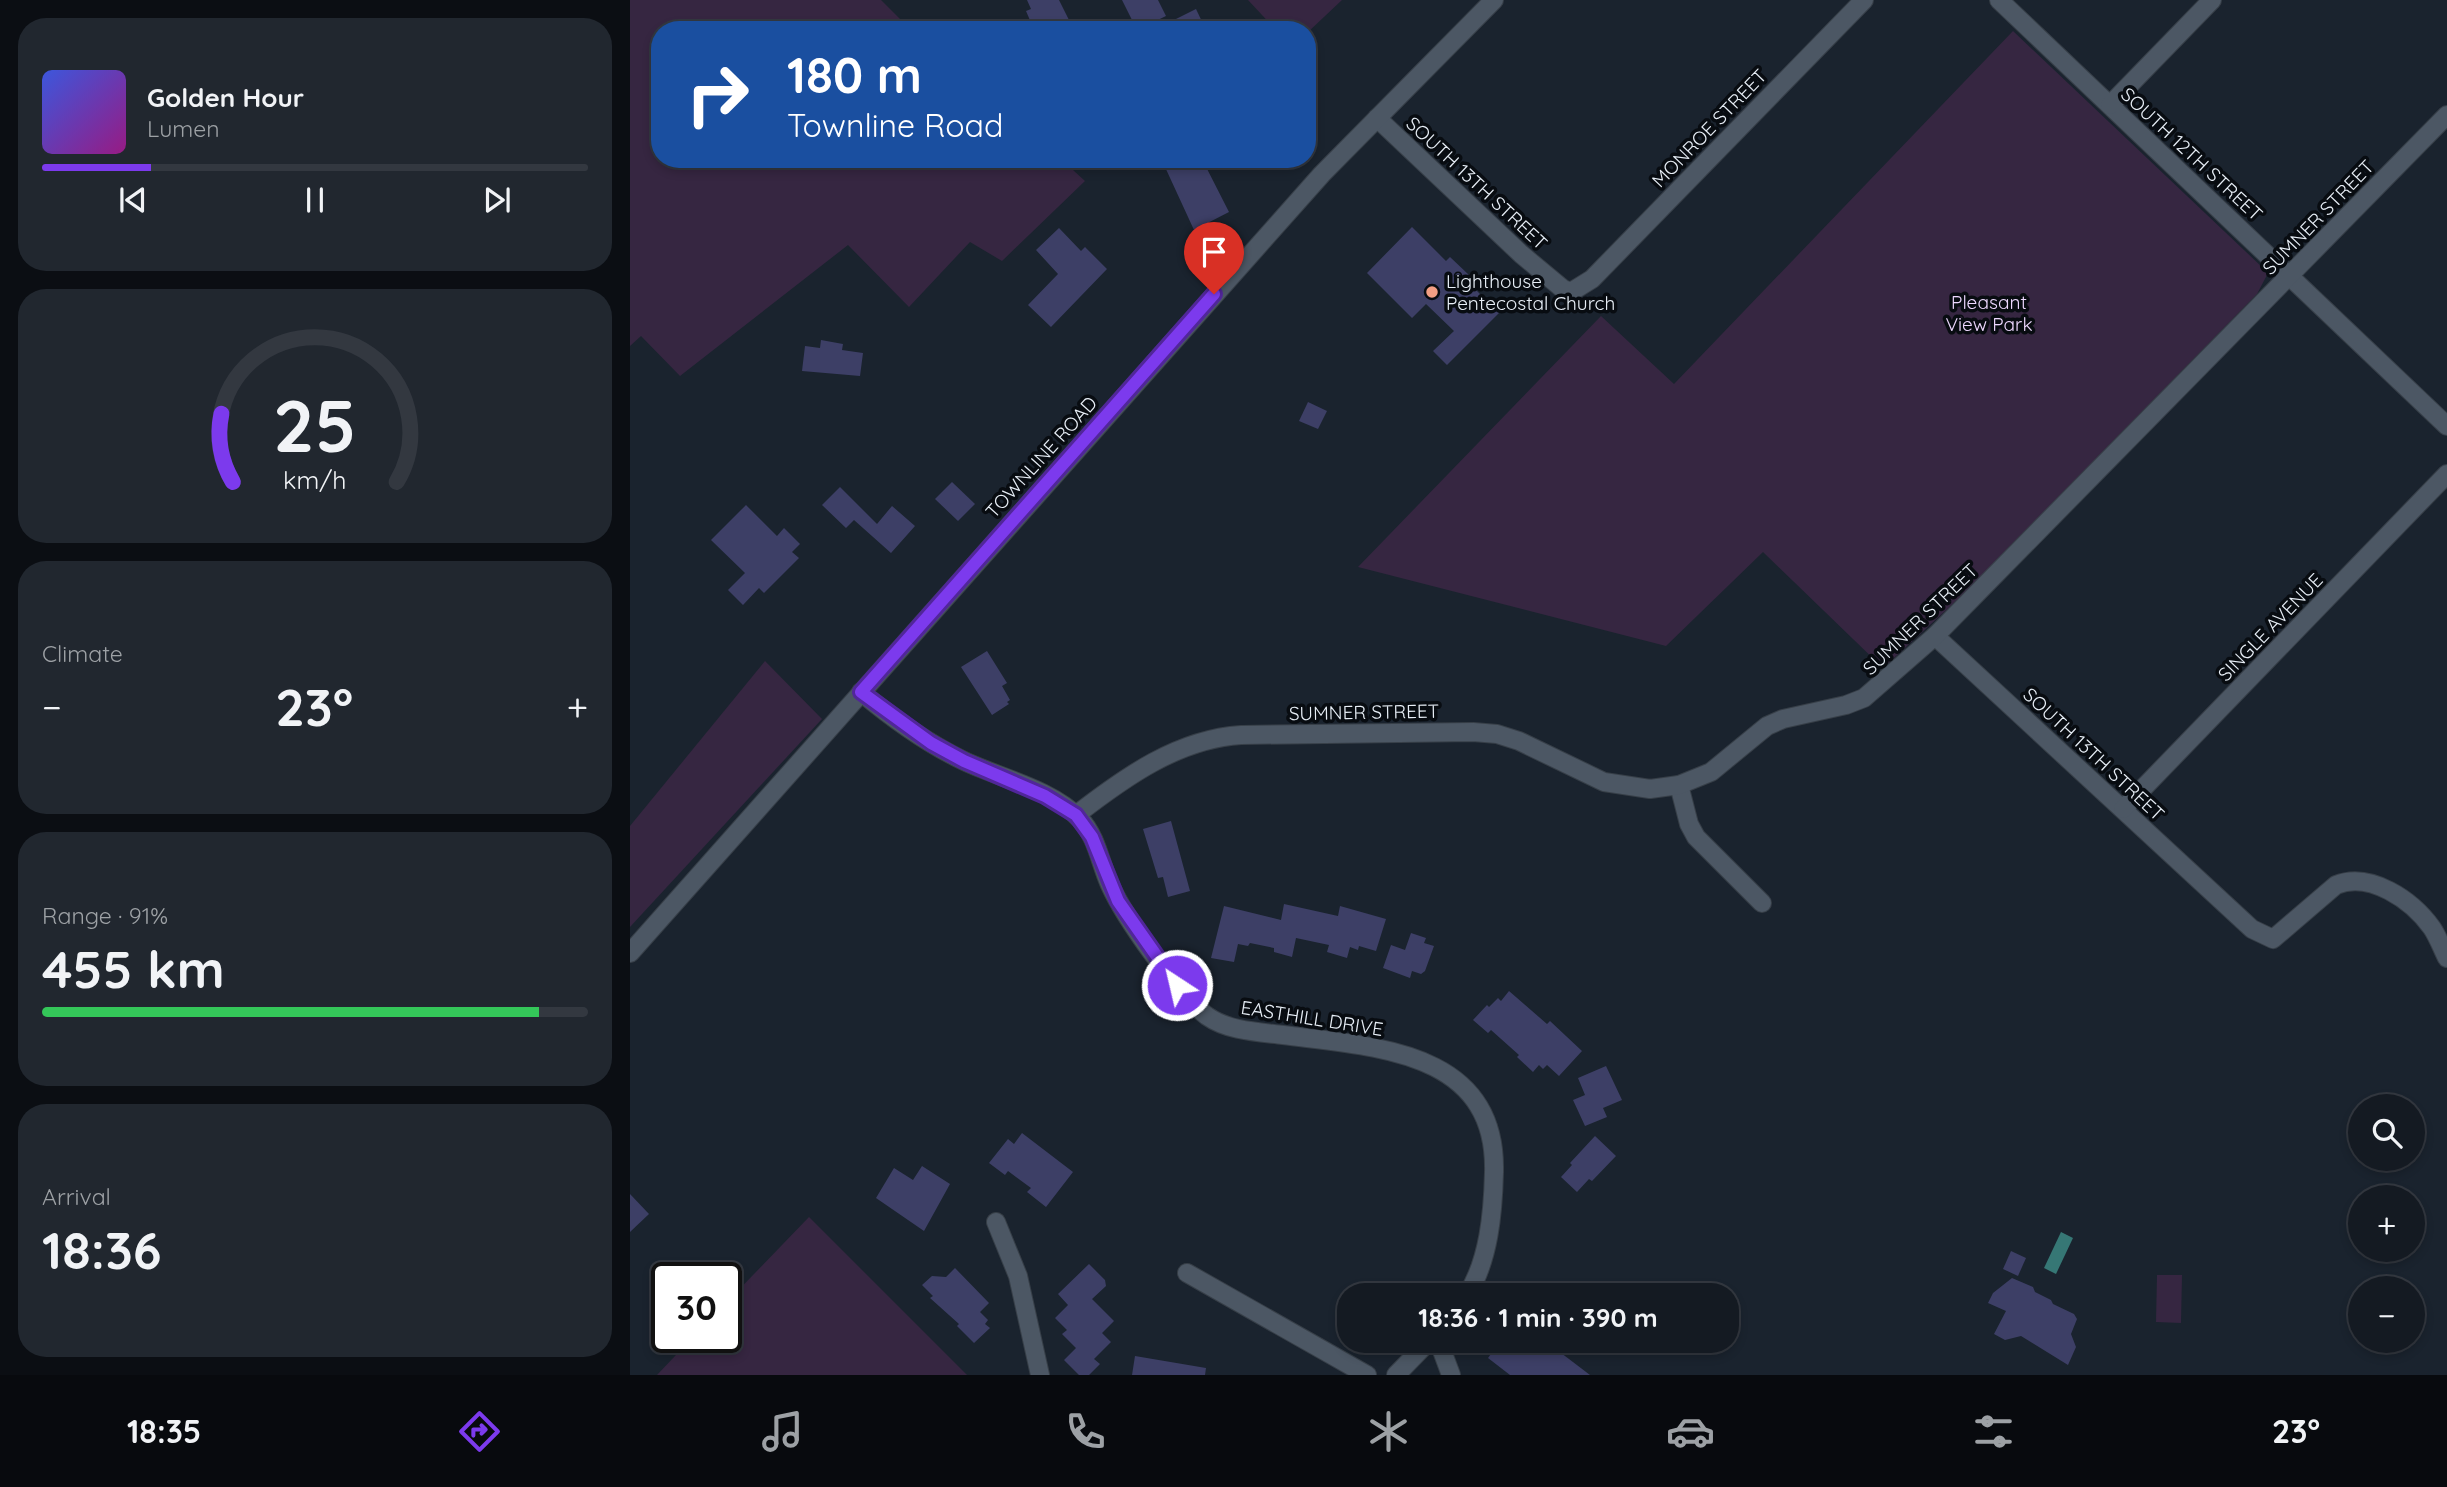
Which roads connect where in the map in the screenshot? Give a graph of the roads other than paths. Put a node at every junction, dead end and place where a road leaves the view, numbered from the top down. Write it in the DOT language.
graph roads {
  1 [pos="1494,0"];
  2 [pos="1864,0"];
  3 [pos="1999,0"];
  4 [pos="2212,0"];
  5 [pos="2110,105"];
  6 [pos="2447,115"];
  7 [pos="1377,118"];
  8 [pos="2290,275"];
  9 [pos="1585,285"];
  10 [pos="2447,426"];
  11 [pos="2447,474"];
  12 [pos="1936,636"];
  13 [pos="861,692"];
  14 [pos="1679,785"];
  15 [pos="2123,809"];
  16 [pos="1076,815"];
  17 [pos="1762,903"];
  18 [pos="630,953"];
  19 [pos="2447,958"];
  20 [pos="996,1222"];
  21 [pos="1187,1273"];
  22 [pos="1472,1283"];
  23 [pos="1417,1353"];
  24 [pos="1443,1353"];
  25 [pos="1041,1375"];
  26 [pos="1367,1375"];
  27 [pos="1396,1375"];
  28 [pos="1451,1375"];
  1 -- 7 [label="street, TOWNLINE ROAD"];
  2 -- 9 [label="street, MONROE STREET"];
  3 -- 5 [label="street, SOUTH 12TH STREET"];
  4 -- 5 [label="street"];
  5 -- 8 [label="street, SOUTH 12TH STREET"];
  6 -- 8 [label="street, SUMNER STREET"];
  7 -- 9 [label="street, SOUTH 13TH STREET"];
  7 -- 13 [label="street, TOWNLINE ROAD"];
  8 -- 10 [label="street, SOUTH 12TH STREET"];
  8 -- 12 [label="street, SUMNER STREET"];
  11 -- 15 [label="street, SINGLE AVENUE"];
  12 -- 14 [label="street, SUMNER STREET"];
  12 -- 15 [label="street, SOUTH 13TH STREET"];
  13 -- 16 [label="street, EASTHILL DRIVE"];
  13 -- 18 [label="street, TOWNLINE ROAD"];
  14 -- 16 [label="street, SUMNER STREET"];
  14 -- 17 [label="street"];
  15 -- 19 [label="street, SOUTH 13TH STREET"];
  16 -- 22 [label="street, EASTHILL DRIVE"];
  20 -- 25 [label="street"];
  21 -- 26 [label="street"];
  23 -- 27 [label="street"];
  24 -- 28 [label="street"];
}
